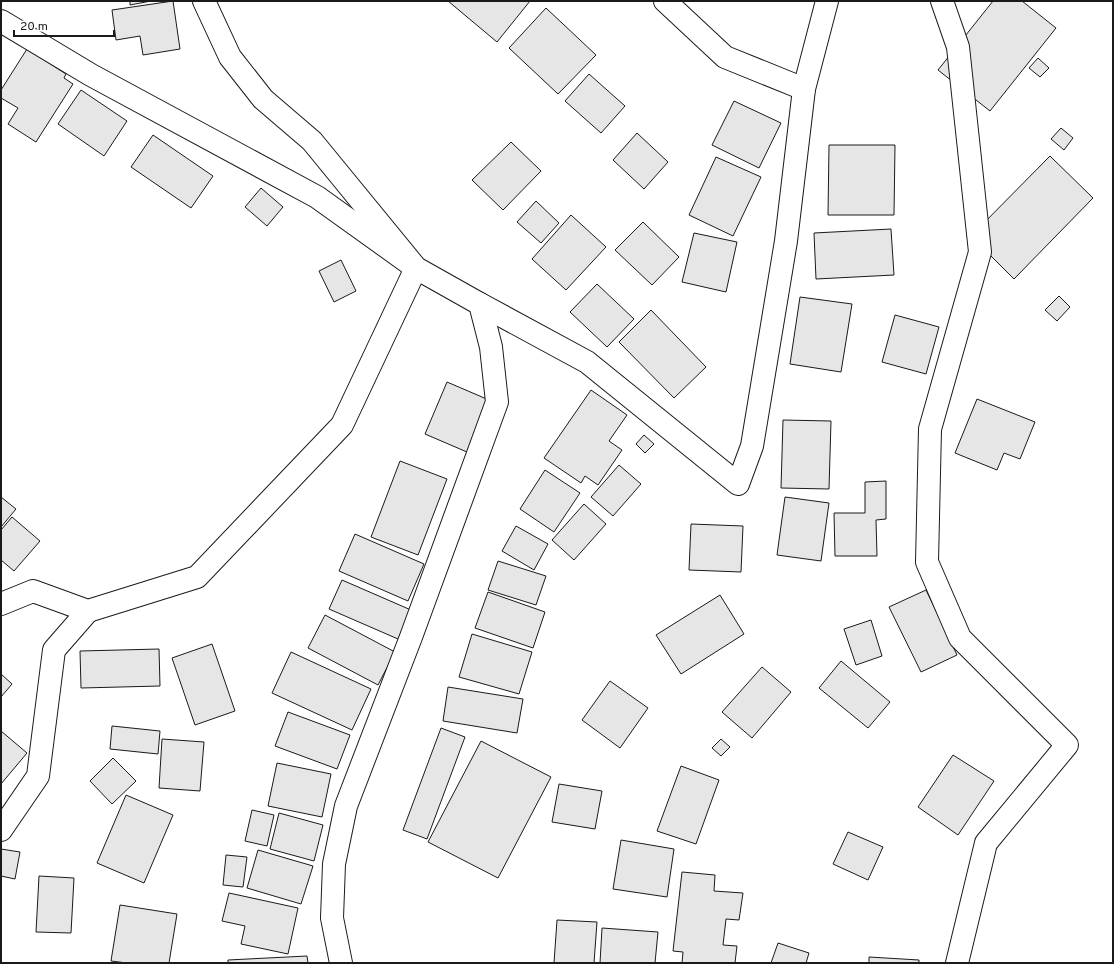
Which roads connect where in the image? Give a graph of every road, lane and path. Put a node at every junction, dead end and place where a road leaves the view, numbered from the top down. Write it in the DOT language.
graph roads {
  1 [pos="204,1"];
  2 [pos="665,1"];
  3 [pos="827,1"];
  4 [pos="942,1"];
  5 [pos="1,21"];
  6 [pos="804,88"];
  7 [pos="416,268"];
  8 [pos="480,304"];
  9 [pos="1,604"];
  10 [pos="88,611"];
  11 [pos="1,830"];
  12 [pos="341,963"];
  13 [pos="957,963"];
  1 -- 7 [label="main road"];
  2 -- 6 [label="main road"];
  3 -- 6 [label="main road"];
  4 -- 13 [label="main road"];
  5 -- 7 [label="main road"];
  6 -- 8 [label="main road"];
  7 -- 8 [label="main road"];
  7 -- 10 [label="main road"];
  8 -- 12 [label="main road"];
  9 -- 10 [label="main road"];
  10 -- 11 [label="main road"];
}
